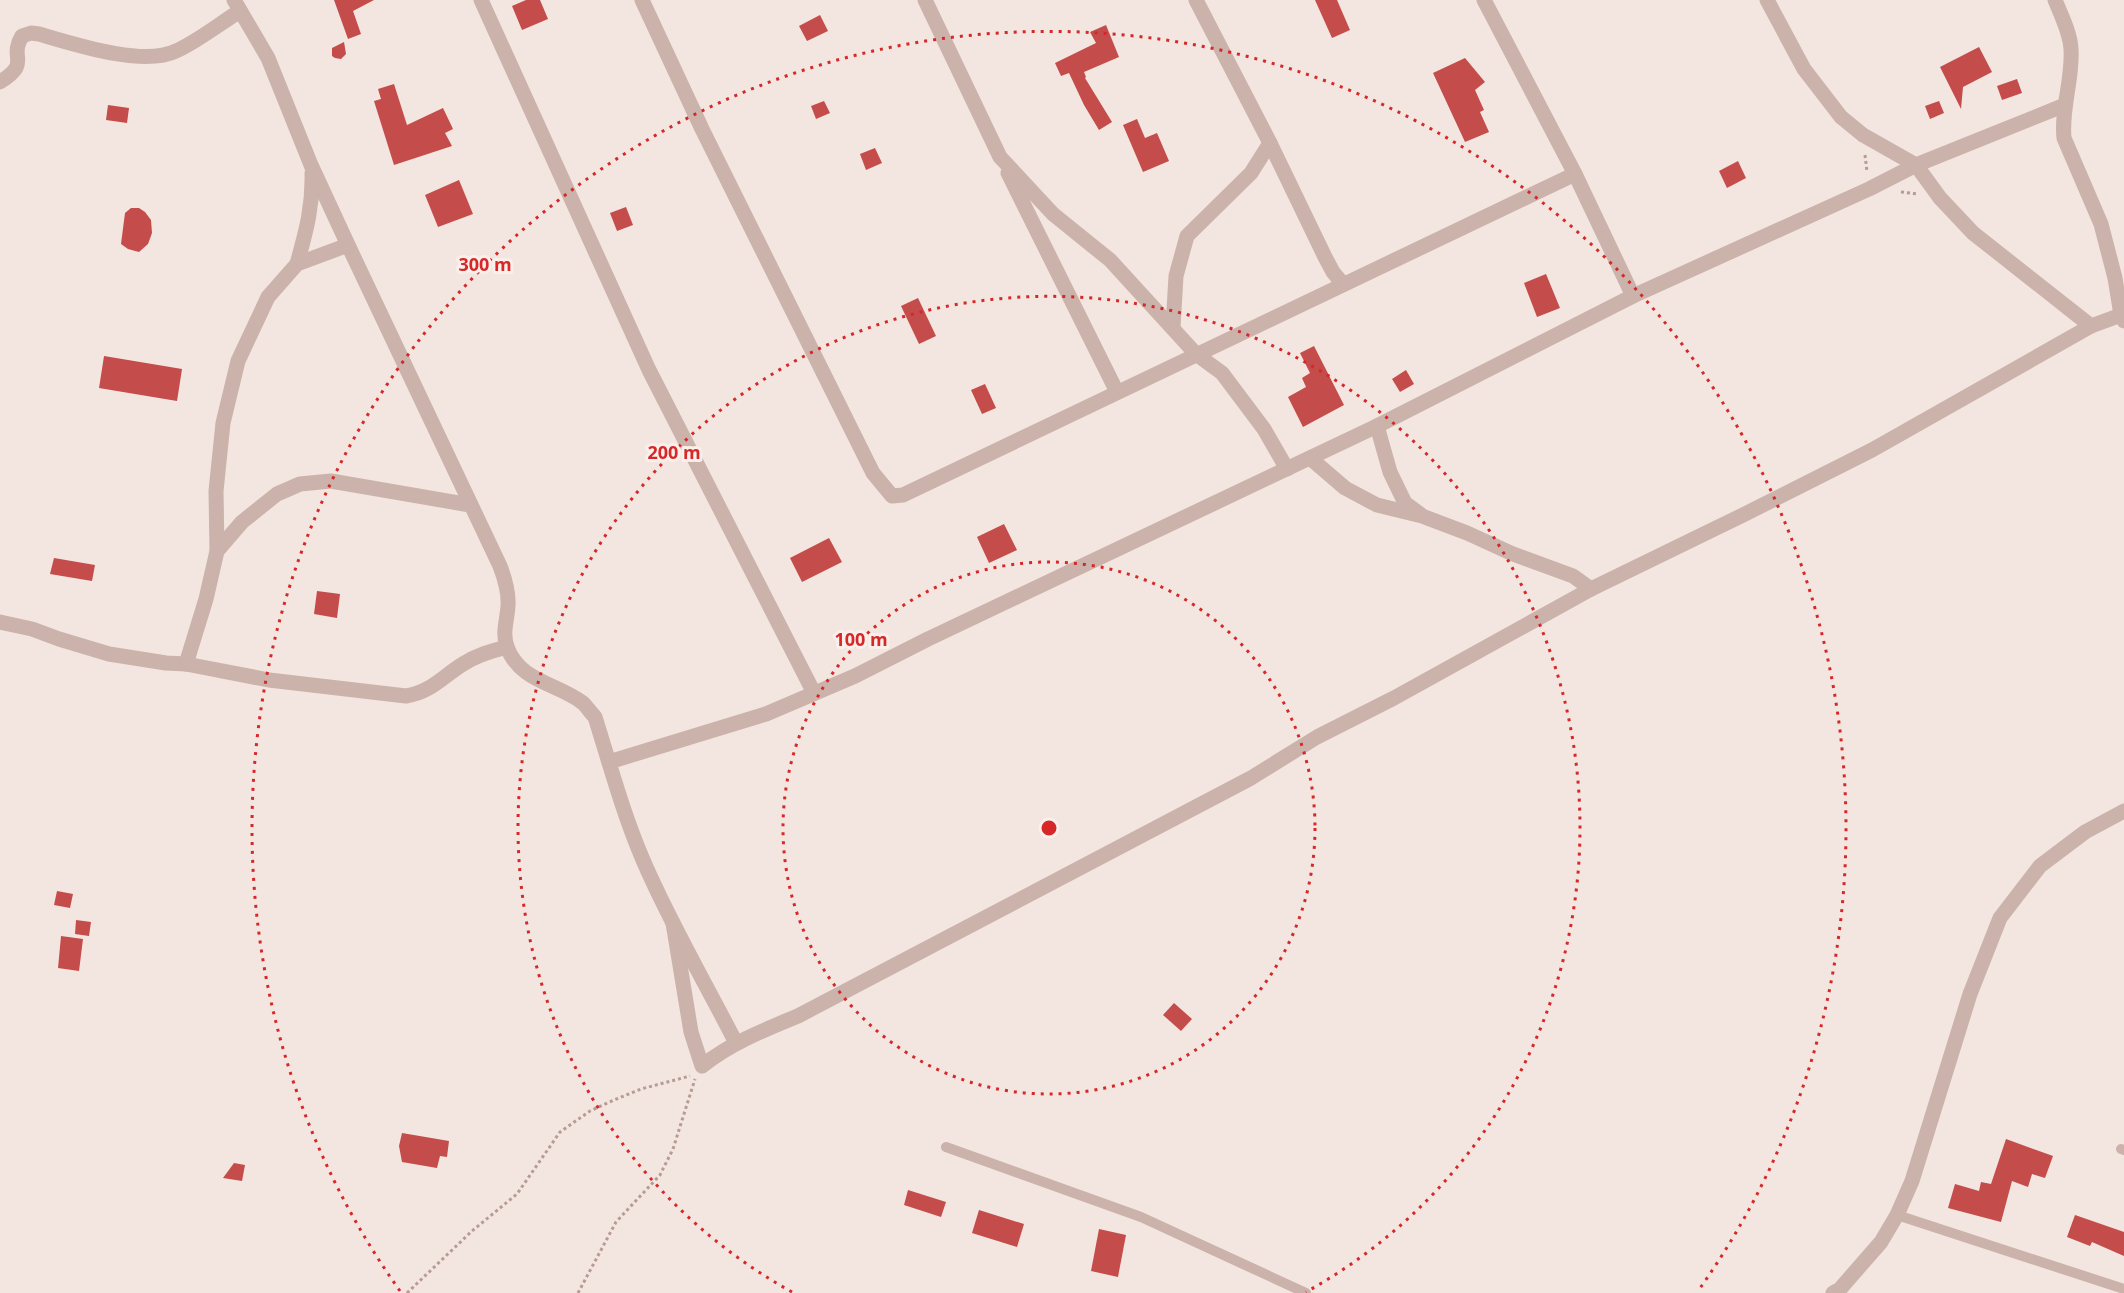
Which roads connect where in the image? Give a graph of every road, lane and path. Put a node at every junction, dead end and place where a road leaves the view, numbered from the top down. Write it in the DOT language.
graph roads {
  1 [pos="481,0"];
  2 [pos="642,0"];
  3 [pos="925,0"];
  4 [pos="1196,0"];
  5 [pos="1484,0"];
  6 [pos="1767,0"];
  7 [pos="2055,0"];
  8 [pos="237,5"];
  9 [pos="0,82"];
  10 [pos="2066,105"];
  11 [pos="1863,135"];
  12 [pos="1270,143"];
  13 [pos="1000,157"];
  14 [pos="311,165"];
  15 [pos="1916,165"];
  16 [pos="1575,174"];
  17 [pos="1869,189"];
  18 [pos="1940,198"];
  19 [pos="348,245"];
  20 [pos="297,264"];
  21 [pos="1344,284"];
  22 [pos="1633,296"];
  23 [pos="2122,318"];
  24 [pos="2091,326"];
  25 [pos="1173,327"];
  26 [pos="1196,354"];
  27 [pos="1117,392"];
  28 [pos="1377,426"];
  29 [pos="1310,458"];
  30 [pos="1287,469"];
  31 [pos="470,505"];
  32 [pos="1422,516"];
  33 [pos="217,551"];
  34 [pos="1591,588"];
  35 [pos="0,622"];
  36 [pos="507,647"];
  37 [pos="186,664"];
  38 [pos="814,693"];
  39 [pos="609,762"];
  40 [pos="2124,811"];
  41 [pos="673,923"];
  42 [pos="736,1043"];
  43 [pos="946,1147"];
  44 [pos="1897,1215"];
  45 [pos="2124,1289"];
  46 [pos="407,1293"];
  47 [pos="578,1293"];
  48 [pos="1306,1293"];
  49 [pos="1833,1293"];
  1 -- 38 [label="street"];
  2 -- 27 [label="street"];
  3 -- 13 [label="street"];
  4 -- 12 [label="street"];
  5 -- 16 [label="street"];
  6 -- 11 [label="street"];
  7 -- 10 [label="street"];
  8 -- 9 [label="street"];
  8 -- 14 [label="street"];
  10 -- 15 [label="street"];
  10 -- 23 [label="street"];
  11 -- 15 [label="street"];
  11 -- 17 [label="path"];
  12 -- 21 [label="street"];
  12 -- 25 [label="street"];
  13 -- 25 [label="street"];
  13 -- 27 [label="street"];
  14 -- 19 [label="street"];
  14 -- 20 [label="street"];
  15 -- 17 [label="street"];
  15 -- 18 [label="street"];
  16 -- 21 [label="street"];
  16 -- 22 [label="street"];
  17 -- 18 [label="path"];
  17 -- 22 [label="street"];
  18 -- 24 [label="street"];
  19 -- 20 [label="street"];
  19 -- 31 [label="street"];
  20 -- 33 [label="street"];
  21 -- 26 [label="street"];
  22 -- 28 [label="street"];
  23 -- 24 [label="street"];
  24 -- 34 [label="street"];
  25 -- 26 [label="street"];
  26 -- 27 [label="street"];
  26 -- 30 [label="street"];
  28 -- 29 [label="street"];
  28 -- 32 [label="street"];
  29 -- 30 [label="street"];
  29 -- 32 [label="street"];
  30 -- 38 [label="street"];
  31 -- 33 [label="street"];
  31 -- 36 [label="street"];
  32 -- 34 [label="street"];
  33 -- 37 [label="street"];
  34 -- 42 [label="street"];
  35 -- 37 [label="street"];
  36 -- 37 [label="street"];
  36 -- 39 [label="street"];
  38 -- 39 [label="street"];
  39 -- 41 [label="street"];
  40 -- 44 [label="street"];
  41 -- 42 [label="street"];
  41 -- 42 [label="street"];
  43 -- 48 [label="lane"];
  44 -- 45 [label="lane"];
  44 -- 49 [label="street"];
  46 -- 47 [label="path"];
}
